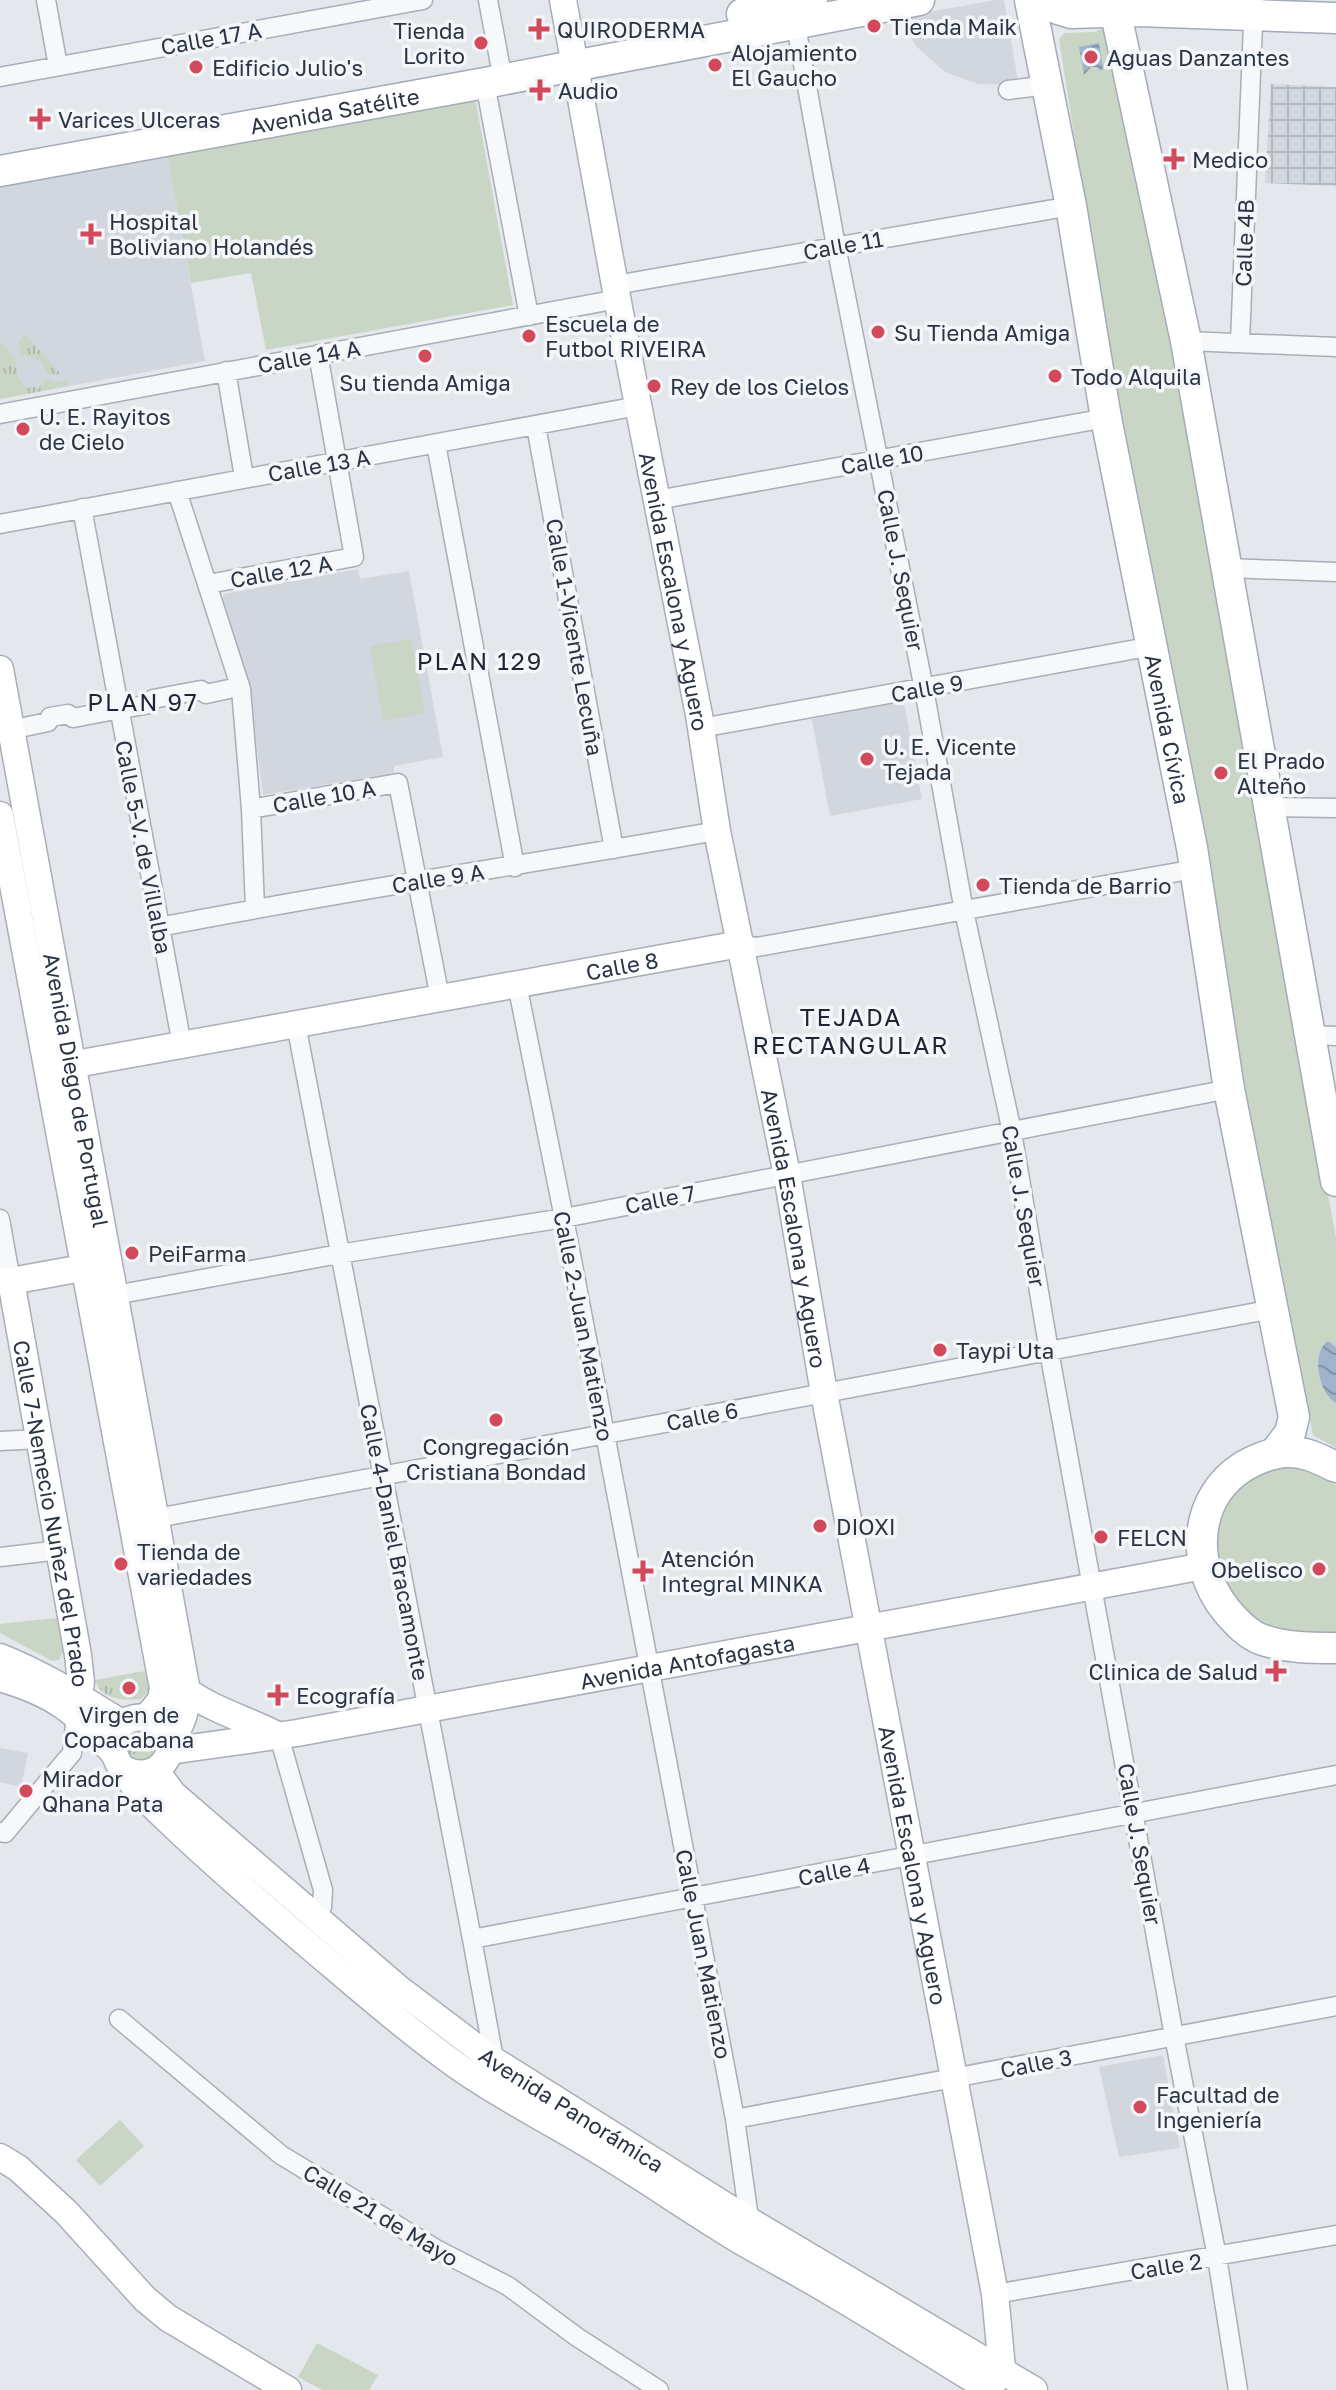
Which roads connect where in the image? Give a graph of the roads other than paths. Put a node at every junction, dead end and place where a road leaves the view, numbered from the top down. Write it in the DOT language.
graph roads {
  1 [pos="46,0"];
  2 [pos="423,0"];
  3 [pos="488,0"];
  4 [pos="563,0"];
  5 [pos="919,0"];
  6 [pos="1030,0"];
  7 [pos="1043,0"];
  8 [pos="1115,6"];
  9 [pos="797,7"];
  10 [pos="1253,8"];
  11 [pos="1336,18"];
  12 [pos="574,56"];
  13 [pos="58,66"];
  14 [pos="496,74"];
  15 [pos="0,77"];
  16 [pos="1048,85"];
  17 [pos="1008,90"];
  18 [pos="216,122"];
  19 [pos="0,150"];
  20 [pos="0,171"];
  21 [pos="1071,206"];
  22 [pos="836,246"];
  23 [pos="616,292"];
  24 [pos="529,316"];
  25 [pos="1186,341"];
  26 [pos="1240,342"];
  27 [pos="1336,347"];
  28 [pos="318,354"];
  29 [pos="226,371"];
  30 [pos="638,406"];
  31 [pos="0,414"];
  32 [pos="1106,418"];
  33 [pos="536,426"];
  34 [pos="436,444"];
  35 [pos="879,460"];
  36 [pos="337,462"];
  37 [pos="244,477"];
  38 [pos="177,491"];
  39 [pos="657,500"];
  40 [pos="82,508"];
  41 [pos="0,524"];
  42 [pos="1227,568"];
  43 [pos="1336,572"];
  44 [pos="208,584"];
  45 [pos="1153,646"];
  46 [pos="0,669"];
  47 [pos="229,689"];
  48 [pos="924,689"];
  49 [pos="701,728"];
  50 [pos="12,729"];
  51 [pos="1269,807"];
  52 [pos="1336,808"];
  53 [pos="251,809"];
  54 [pos="0,815"];
  55 [pos="717,831"];
  56 [pos="614,849"];
  57 [pos="515,867"];
  58 [pos="1195,869"];
  59 [pos="417,881"];
  60 [pos="7,897"];
  61 [pos="255,908"];
  62 [pos="964,911"];
  63 [pos="159,927"];
  64 [pos="740,944"];
  65 [pos="517,984"];
  66 [pos="440,998"];
  67 [pos="296,1024"];
  68 [pos="1323,1035"];
  69 [pos="182,1045"];
  70 [pos="60,1067"];
  71 [pos="1229,1089"];
  72 [pos="1012,1132"];
  73 [pos="787,1175"];
  74 [pos="1336,1181"];
  75 [pos="564,1218"];
  76 [pos="0,1219"];
  77 [pos="339,1254"];
  78 [pos="110,1263"];
  79 [pos="84,1267"];
  80 [pos="5,1281"];
  81 [pos="116,1295"];
  82 [pos="89,1299"];
  83 [pos="1273,1309"];
  84 [pos="1049,1351"];
  85 [pos="824,1393"];
  86 [pos="605,1434"];
  87 [pos="40,1439"];
  88 [pos="0,1441"];
  89 [pos="1274,1454"];
  90 [pos="1336,1467"];
  91 [pos="384,1475"];
  92 [pos="144,1520"];
  93 [pos="60,1550"];
  94 [pos="0,1557"];
  95 [pos="1204,1566"];
  96 [pos="1092,1586"];
  97 [pos="868,1626"];
  98 [pos="1336,1648"];
  99 [pos="0,1657"];
  100 [pos="649,1668"];
  101 [pos="0,1678"];
  102 [pos="187,1691"];
  103 [pos="78,1704"];
  104 [pos="426,1708"];
  105 [pos="135,1720"];
  106 [pos="279,1736"];
  107 [pos="165,1755"];
  108 [pos="116,1759"];
  109 [pos="1336,1775"];
  110 [pos="1135,1813"];
  111 [pos="3,1833"];
  112 [pos="913,1856"];
  113 [pos="693,1898"];
  114 [pos="315,1917"];
  115 [pos="472,1939"];
  116 [pos="362,1974"];
  117 [pos="1336,2006"];
  118 [pos="119,2019"];
  119 [pos="1174,2036"];
  120 [pos="488,2072"];
  121 [pos="955,2078"];
  122 [pos="735,2119"];
  123 [pos="0,2157"];
  124 [pos="744,2230"];
  125 [pos="1336,2235"];
  126 [pos="1217,2257"];
  127 [pos="995,2294"];
  128 [pos="994,2384"];
  129 [pos="275,2386"];
  130 [pos="659,2390"];
  131 [pos="1034,2390"];
  132 [pos="1238,2390"];
  1 -- 13 [label="street"];
  2 -- 13 [label="street, Calle 17 A"];
  3 -- 14 [label="street"];
  4 -- 12 [label="street, Avenida Escalona y Aguero"];
  5 -- 9 [label="main road, Avenida Satélite"];
  6 -- 16 [label="main road, Avenida Cívica"];
  7 -- 8 [label="main road"];
  8 -- 10 [label="main road"];
  8 -- 25 [label="main road"];
  9 -- 12 [label="main road, Avenida Satélite"];
  9 -- 22 [label="street, Calle J. Sequier"];
  10 -- 11 [label="main road"];
  10 -- 26 [label="street, Calle 4B"];
  12 -- 14 [label="main road, Avenida Satélite"];
  12 -- 23 [label="street, Avenida Escalona y Aguero"];
  13 -- 15 [label="street, Calle 17 A"];
  14 -- 18 [label="main road, Avenida Satélite"];
  14 -- 24 [label="street"];
  16 -- 17 [label="street"];
  16 -- 21 [label="main road, Avenida Cívica"];
  18 -- 19 [label="main road, Avenida Satélite"];
  18 -- 20 [label="main road, Avenida Satélite"];
  21 -- 22 [label="street, Calle 11"];
  21 -- 32 [label="main road, Avenida Cívica"];
  22 -- 23 [label="street, Calle 11"];
  22 -- 35 [label="street, Calle J. Sequier"];
  23 -- 24 [label="street, Calle 14 A"];
  23 -- 30 [label="street, Avenida Escalona y Aguero"];
  24 -- 28 [label="street, Calle 14 A"];
  25 -- 26 [label="street"];
  25 -- 42 [label="main road"];
  26 -- 27 [label="street"];
  28 -- 29 [label="street, Calle 14 A"];
  28 -- 36 [label="street"];
  29 -- 31 [label="street, Calle 14 A"];
  29 -- 37 [label="street"];
  30 -- 33 [label="street, Calle 13 A"];
  30 -- 39 [label="street, Avenida Escalona y Aguero"];
  32 -- 35 [label="street, Calle 10"];
  32 -- 45 [label="main road, Avenida Cívica"];
  33 -- 34 [label="street, Calle 13 A"];
  33 -- 56 [label="street, Calle 1-Vicente Lecuña"];
  34 -- 36 [label="street, Calle 13 A"];
  34 -- 57 [label="street"];
  35 -- 39 [label="street, Calle 10"];
  35 -- 48 [label="street, Calle J. Sequier"];
  36 -- 37 [label="street, Calle 13 A"];
  36 -- 44 [label="street, Calle 12 A"];
  37 -- 38 [label="street, Calle 13 A"];
  38 -- 40 [label="street, Calle 13 A"];
  38 -- 44 [label="street"];
  39 -- 49 [label="street, Avenida Escalona y Aguero"];
  40 -- 41 [label="street, Calle 13 A"];
  40 -- 63 [label="street, Calle 5-V. de Villalba"];
  42 -- 43 [label="street"];
  42 -- 51 [label="main road"];
  44 -- 53 [label="street"];
  45 -- 48 [label="street, Calle 9"];
  45 -- 58 [label="main road, Avenida Cívica"];
  46 -- 50 [label="street, Avenida Diego de Portugal"];
  47 -- 50 [label="street"];
  48 -- 49 [label="street, Calle 9"];
  48 -- 62 [label="street, Calle J. Sequier"];
  49 -- 55 [label="street, Avenida Escalona y Aguero"];
  50 -- 70 [label="street, Avenida Diego de Portugal"];
  51 -- 52 [label="street"];
  51 -- 68 [label="main road"];
  53 -- 59 [label="street, Calle 10 A"];
  53 -- 61 [label="street"];
  54 -- 60 [label="street, Avenida Diego de Portugal"];
  55 -- 56 [label="street, Calle 9 A"];
  55 -- 64 [label="street, Avenida Escalona y Aguero"];
  56 -- 57 [label="street, Calle 9 A"];
  57 -- 59 [label="street, Calle 9 A"];
  58 -- 62 [label="street, Calle 8"];
  58 -- 71 [label="main road, Avenida Cívica"];
  59 -- 61 [label="street, Calle 9 A"];
  59 -- 66 [label="street"];
  60 -- 70 [label="street, Avenida Diego de Portugal"];
  61 -- 63 [label="street, Calle 9 A"];
  62 -- 64 [label="street, Calle 8"];
  62 -- 72 [label="street, Calle J. Sequier"];
  63 -- 69 [label="street, Calle 5-V. de Villalba"];
  64 -- 65 [label="street, Calle 8"];
  64 -- 73 [label="street, Avenida Escalona y Aguero"];
  65 -- 66 [label="street, Calle 8"];
  65 -- 75 [label="street, Calle 2-Juan Matienzo"];
  66 -- 67 [label="street, Calle 8"];
  67 -- 69 [label="street, Calle 8"];
  67 -- 77 [label="street, Calle 4-Daniel Bracamonte"];
  68 -- 74 [label="main road"];
  69 -- 70 [label="street, Calle 8"];
  70 -- 78 [label="street, Avenida Diego de Portugal"];
  70 -- 79 [label="street, Avenida Diego de Portugal"];
  71 -- 72 [label="street, Calle 7"];
  71 -- 83 [label="main road, Avenida Cívica"];
  72 -- 73 [label="street, Calle 7"];
  72 -- 84 [label="street, Calle J. Sequier"];
  73 -- 75 [label="street, Calle 7"];
  73 -- 85 [label="street, Avenida Escalona y Aguero"];
  75 -- 77 [label="street, Calle 7"];
  75 -- 86 [label="street, Calle 2-Juan Matienzo"];
  76 -- 80 [label="street, Calle 7-Nemecio Nuñez del Prado"];
  77 -- 81 [label="street, Calle 7"];
  77 -- 91 [label="street, Calle 4-Daniel Bracamonte"];
  78 -- 79 [label="street"];
  78 -- 81 [label="street, Avenida Diego de Portugal"];
  79 -- 80 [label="street"];
  79 -- 82 [label="street, Avenida Diego de Portugal"];
  80 -- 87 [label="street, Calle 7-Nemecio Nuñez del Prado"];
  81 -- 82 [label="street, Calle 7"];
  81 -- 92 [label="street, Avenida Diego de Portugal"];
  82 -- 92 [label="street, Avenida Diego de Portugal"];
  83 -- 84 [label="street, Calle 6"];
  83 -- 89 [label="main road, Avenida Cívica"];
  84 -- 85 [label="street, Calle 6"];
  84 -- 96 [label="street, Calle J. Sequier"];
  85 -- 86 [label="street, Calle 6"];
  85 -- 97 [label="street, Avenida Escalona y Aguero"];
  86 -- 91 [label="street, Calle 6"];
  86 -- 100 [label="street, Calle 2-Juan Matienzo"];
  87 -- 88 [label="street"];
  87 -- 93 [label="street, Calle 7-Nemecio Nuñez del Prado"];
  89 -- 90 [label="main road"];
  89 -- 95 [label="main road"];
  91 -- 92 [label="street, Calle 6"];
  91 -- 104 [label="street, Calle 4-Daniel Bracamonte"];
  92 -- 102 [label="street, Avenida Diego de Portugal"];
  92 -- 105 [label="street, Avenida Diego de Portugal"];
  93 -- 94 [label="street"];
  93 -- 103 [label="street, Calle 7-Nemecio Nuñez del Prado"];
  95 -- 96 [label="street, Avenida Antofagasta"];
  95 -- 98 [label="main road"];
  96 -- 97 [label="street, Avenida Antofagasta"];
  96 -- 110 [label="street, Calle J. Sequier"];
  97 -- 100 [label="street, Avenida Antofagasta"];
  97 -- 112 [label="street, Avenida Escalona y Aguero"];
  99 -- 103 [label="street, Avenida Panorámica"];
  100 -- 104 [label="street, Avenida Antofagasta"];
  100 -- 113 [label="street, Calle Juan Matienzo"];
  101 -- 103 [label="street, Avenida Panorámica"];
  102 -- 106 [label="street"];
  102 -- 107 [label="street, Avenida Diego de Portugal"];
  103 -- 105 [label="street, Avenida Panorámica"];
  103 -- 108 [label="street, Avenida Panorámica"];
  103 -- 111 [label="street"];
  104 -- 106 [label="street, Avenida Antofagasta"];
  104 -- 115 [label="street, Calle 4-Daniel Bracamonte"];
  105 -- 107 [label="street"];
  105 -- 108 [label="street"];
  106 -- 107 [label="street, Avenida Antofagasta"];
  106 -- 114 [label="street"];
  107 -- 108 [label="street"];
  107 -- 114 [label="street, Avenida Panorámica"];
  108 -- 116 [label="street, Avenida Panorámica"];
  109 -- 110 [label="street, Calle 4"];
  110 -- 112 [label="street, Calle 4"];
  110 -- 119 [label="street, Calle J. Sequier"];
  112 -- 113 [label="street, Calle 4"];
  112 -- 121 [label="street, Avenida Escalona y Aguero"];
  113 -- 115 [label="street, Calle 4"];
  113 -- 122 [label="street, Calle Juan Matienzo"];
  114 -- 116 [label="street, Avenida Panorámica"];
  115 -- 120 [label="street, Calle 4-Daniel Bracamonte"];
  116 -- 120 [label="street, Avenida Panorámica"];
  117 -- 119 [label="street, Calle 3"];
  118 -- 130 [label="street, Calle 21 de Mayo"];
  119 -- 121 [label="street, Calle 3"];
  119 -- 126 [label="street, Calle J. Sequier"];
  120 -- 124 [label="street, Avenida Panorámica"];
  121 -- 122 [label="street, Calle 3"];
  121 -- 127 [label="street, Avenida Escalona y Aguero"];
  122 -- 124 [label="street, Calle Juan Matienzo"];
  123 -- 129 [label="street"];
  124 -- 128 [label="street, Avenida Panorámica"];
  125 -- 126 [label="street, Calle 2"];
  126 -- 127 [label="street, Calle 2"];
  126 -- 132 [label="street, Calle J. Sequier"];
  127 -- 128 [label="street, Avenida Escalona y Aguero"];
  128 -- 131 [label="street, Avenida Panorámica"];
}
